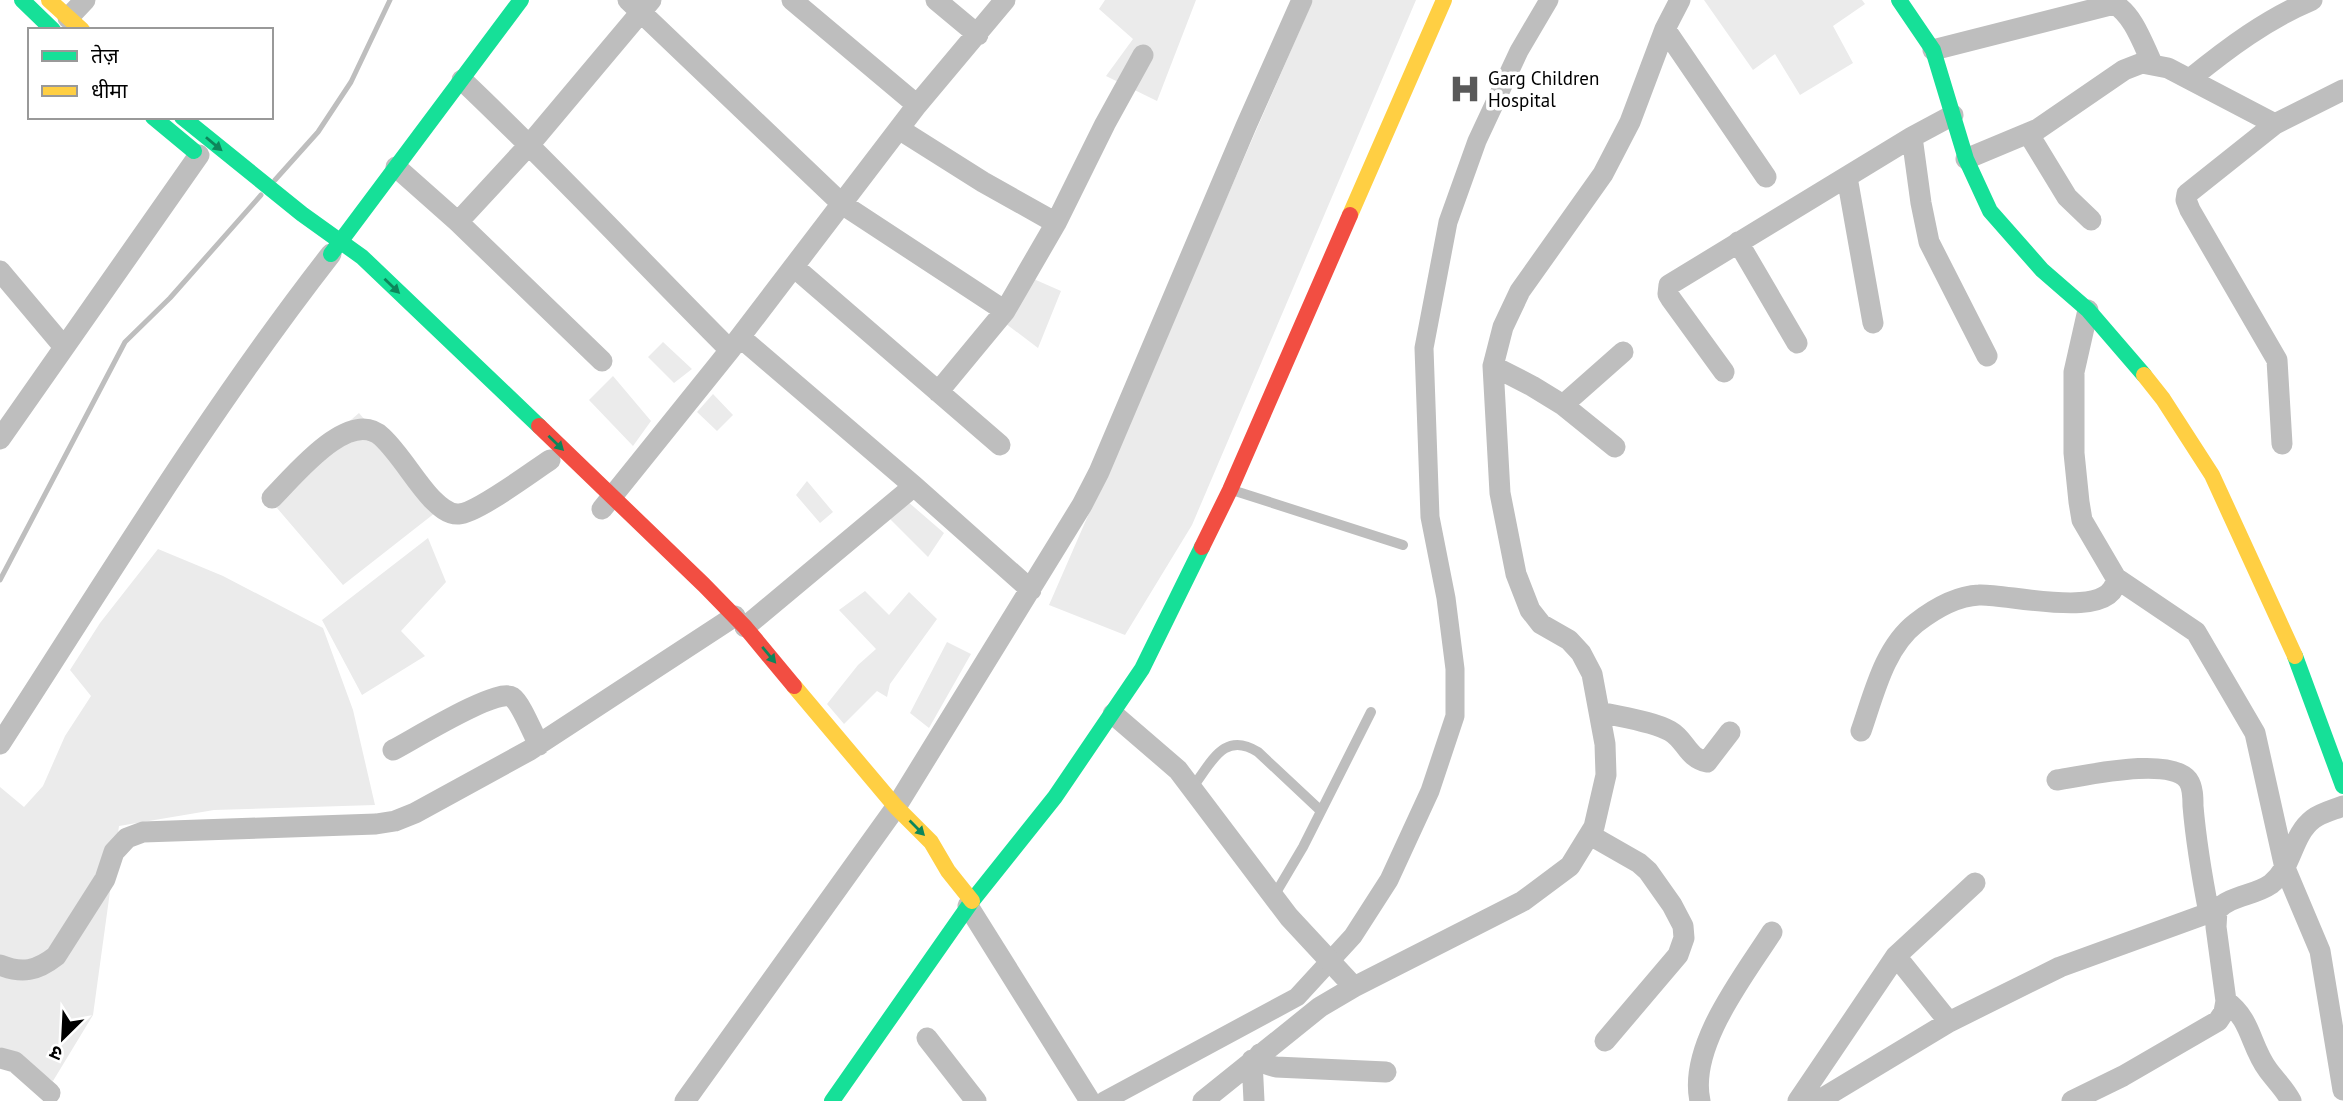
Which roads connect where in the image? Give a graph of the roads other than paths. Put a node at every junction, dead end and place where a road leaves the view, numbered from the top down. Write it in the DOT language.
graph roads {
  1 [pos="22,0"];
  2 [pos="49,0"];
  3 [pos="85,0"];
  4 [pos="522,0"];
  5 [pos="792,0"];
  6 [pos="936,0"];
  7 [pos="1005,0"];
  8 [pos="1302,0"];
  9 [pos="1444,0"];
  10 [pos="1681,0"];
  11 [pos="1899,0"];
  12 [pos="2303,2"];
  13 [pos="640,4"];
  14 [pos="2124,4"];
  15 [pos="68,26"];
  16 [pos="1665,29"];
  17 [pos="978,35"];
  18 [pos="1933,50"];
  19 [pos="1143,55"];
  20 [pos="2152,63"];
  21 [pos="2189,79"];
  22 [pos="462,80"];
  23 [pos="2343,90"];
  24 [pos="917,105"];
  25 [pos="1953,115"];
  26 [pos="155,119"];
  27 [pos="184,119"];
  28 [pos="2275,124"];
  29 [pos="899,129"];
  30 [pos="2028,133"];
  31 [pos="1912,137"];
  32 [pos="530,144"];
  33 [pos="203,159"];
  34 [pos="1966,159"];
  35 [pos="396,167"];
  36 [pos="1766,177"];
  37 [pos="1847,177"];
  38 [pos="842,204"];
  39 [pos="2091,220"];
  40 [pos="458,222"];
  41 [pos="1056,223"];
  42 [pos="1738,242"];
  43 [pos="328,246"];
  44 [pos="794,267"];
  45 [pos="0,271"];
  46 [pos="361,278"];
  47 [pos="2088,310"];
  48 [pos="1005,311"];
  49 [pos="1873,323"];
  50 [pos="735,343"];
  51 [pos="1797,343"];
  52 [pos="64,347"];
  53 [pos="1623,352"];
  54 [pos="1987,356"];
  55 [pos="602,361"];
  56 [pos="1493,366"];
  57 [pos="1724,372"];
  58 [pos="938,392"];
  59 [pos="1563,405"];
  60 [pos="0,439"];
  61 [pos="2282,444"];
  62 [pos="1000,445"];
  63 [pos="1615,447"];
  64 [pos="550,459"];
  65 [pos="914,486"];
  66 [pos="1230,490"];
  67 [pos="272,498"];
  68 [pos="607,510"];
  69 [pos="1403,545"];
  70 [pos="2116,578"];
  71 [pos="1031,590"];
  72 [pos="734,623"];
  73 [pos="1371,712"];
  74 [pos="1600,712"];
  75 [pos="1113,714"];
  76 [pos="804,723"];
  77 [pos="1861,731"];
  78 [pos="1730,733"];
  79 [pos="0,744"];
  80 [pos="539,745"];
  81 [pos="393,750"];
  82 [pos="2057,780"];
  83 [pos="2343,786"];
  84 [pos="1192,788"];
  85 [pos="2343,806"];
  86 [pos="1321,811"];
  87 [pos="888,816"];
  88 [pos="1590,835"];
  89 [pos="920,854"];
  90 [pos="2285,868"];
  91 [pos="948,871"];
  92 [pos="1975,883"];
  93 [pos="1274,896"];
  94 [pos="970,903"];
  95 [pos="2213,911"];
  96 [pos="1772,932"];
  97 [pos="1895,956"];
  98 [pos="0,965"];
  99 [pos="1354,987"];
  100 [pos="2226,1001"];
  101 [pos="1949,1022"];
  102 [pos="927,1038"];
  103 [pos="1605,1041"];
  104 [pos="1256,1057"];
  105 [pos="0,1058"];
  106 [pos="1386,1072"];
  107 [pos="2343,1090"];
  108 [pos="50,1093"];
  109 [pos="685,1101"];
  110 [pos="832,1101"];
  111 [pos="976,1101"];
  112 [pos="1090,1101"];
  113 [pos="1203,1101"];
  114 [pos="1254,1101"];
  115 [pos="1700,1101"];
  116 [pos="1798,1101"];
  117 [pos="1818,1101"];
  118 [pos="2072,1101"];
  119 [pos="2291,1101"];
  1 -- 15 [label="street"];
  2 -- 15 [label="street"];
  3 -- 15 [label="street"];
  4 -- 22 [label="street"];
  5 -- 24 [label="street"];
  6 -- 17 [label="street"];
  7 -- 17 [label="street"];
  8 -- 71 [label="street"];
  9 -- 66 [label="street"];
  10 -- 16 [label="street"];
  11 -- 18 [label="street"];
  12 -- 21 [label="street"];
  13 -- 32 [label="street"];
  13 -- 38 [label="street"];
  14 -- 18 [label="street"];
  14 -- 20 [label="street"];
  16 -- 36 [label="street"];
  16 -- 56 [label="street"];
  17 -- 24 [label="street"];
  18 -- 25 [label="street"];
  19 -- 41 [label="street"];
  20 -- 21 [label="street"];
  20 -- 30 [label="street"];
  21 -- 28 [label="street"];
  22 -- 32 [label="street"];
  22 -- 35 [label="street"];
  23 -- 28 [label="street"];
  24 -- 29 [label="street"];
  25 -- 31 [label="street"];
  25 -- 34 [label="street"];
  26 -- 33 [label="street"];
  27 -- 43 [label="street, one-way"];
  28 -- 61 [label="street"];
  29 -- 38 [label="street"];
  29 -- 41 [label="street"];
  30 -- 34 [label="street"];
  30 -- 39 [label="street"];
  31 -- 37 [label="street"];
  31 -- 54 [label="street"];
  32 -- 40 [label="street"];
  32 -- 50 [label="street"];
  33 -- 52 [label="street"];
  34 -- 47 [label="street"];
  35 -- 40 [label="street"];
  35 -- 43 [label="street"];
  37 -- 42 [label="street"];
  37 -- 49 [label="street"];
  38 -- 44 [label="street"];
  38 -- 48 [label="street"];
  40 -- 55 [label="street"];
  41 -- 48 [label="street"];
  42 -- 51 [label="street"];
  42 -- 57 [label="street"];
  43 -- 46 [label="street"];
  43 -- 68 [label="street, one-way"];
  43 -- 79 [label="street"];
  44 -- 50 [label="street"];
  44 -- 58 [label="street"];
  45 -- 52 [label="street"];
  47 -- 70 [label="street"];
  47 -- 83 [label="street"];
  48 -- 58 [label="street"];
  50 -- 65 [label="street"];
  50 -- 68 [label="street"];
  52 -- 60 [label="street"];
  53 -- 59 [label="street"];
  56 -- 59 [label="street"];
  56 -- 74 [label="street"];
  58 -- 62 [label="street"];
  59 -- 63 [label="street"];
  64 -- 67 [label="street"];
  65 -- 71 [label="street"];
  65 -- 72 [label="street"];
  66 -- 69 [label="lane"];
  66 -- 75 [label="street"];
  68 -- 72 [label="street"];
  68 -- 72 [label="street"];
  70 -- 77 [label="street"];
  70 -- 90 [label="street"];
  71 -- 87 [label="street"];
  72 -- 76 [label="street"];
  72 -- 80 [label="street"];
  72 -- 87 [label="street, one-way"];
  73 -- 86 [label="lane"];
  74 -- 78 [label="street"];
  74 -- 88 [label="street"];
  75 -- 84 [label="street"];
  75 -- 94 [label="street"];
  80 -- 81 [label="street"];
  80 -- 98 [label="street"];
  82 -- 95 [label="street"];
  84 -- 86 [label="lane"];
  84 -- 93 [label="street"];
  85 -- 90 [label="street"];
  86 -- 93 [label="lane"];
  87 -- 91 [label="street, one-way"];
  87 -- 109 [label="street"];
  88 -- 99 [label="street"];
  88 -- 103 [label="street"];
  89 -- 91 [label="street"];
  90 -- 95 [label="street"];
  90 -- 107 [label="street"];
  91 -- 94 [label="street"];
  92 -- 97 [label="street"];
  93 -- 99 [label="street"];
  94 -- 110 [label="street"];
  94 -- 112 [label="street"];
  95 -- 100 [label="street"];
  95 -- 101 [label="street"];
  96 -- 115 [label="street"];
  97 -- 101 [label="street"];
  97 -- 116 [label="street"];
  99 -- 104 [label="street"];
  100 -- 118 [label="street"];
  100 -- 119 [label="street"];
  101 -- 117 [label="street"];
  102 -- 111 [label="street"];
  104 -- 106 [label="street"];
  104 -- 113 [label="street"];
  104 -- 114 [label="street"];
  105 -- 108 [label="street"];
}
